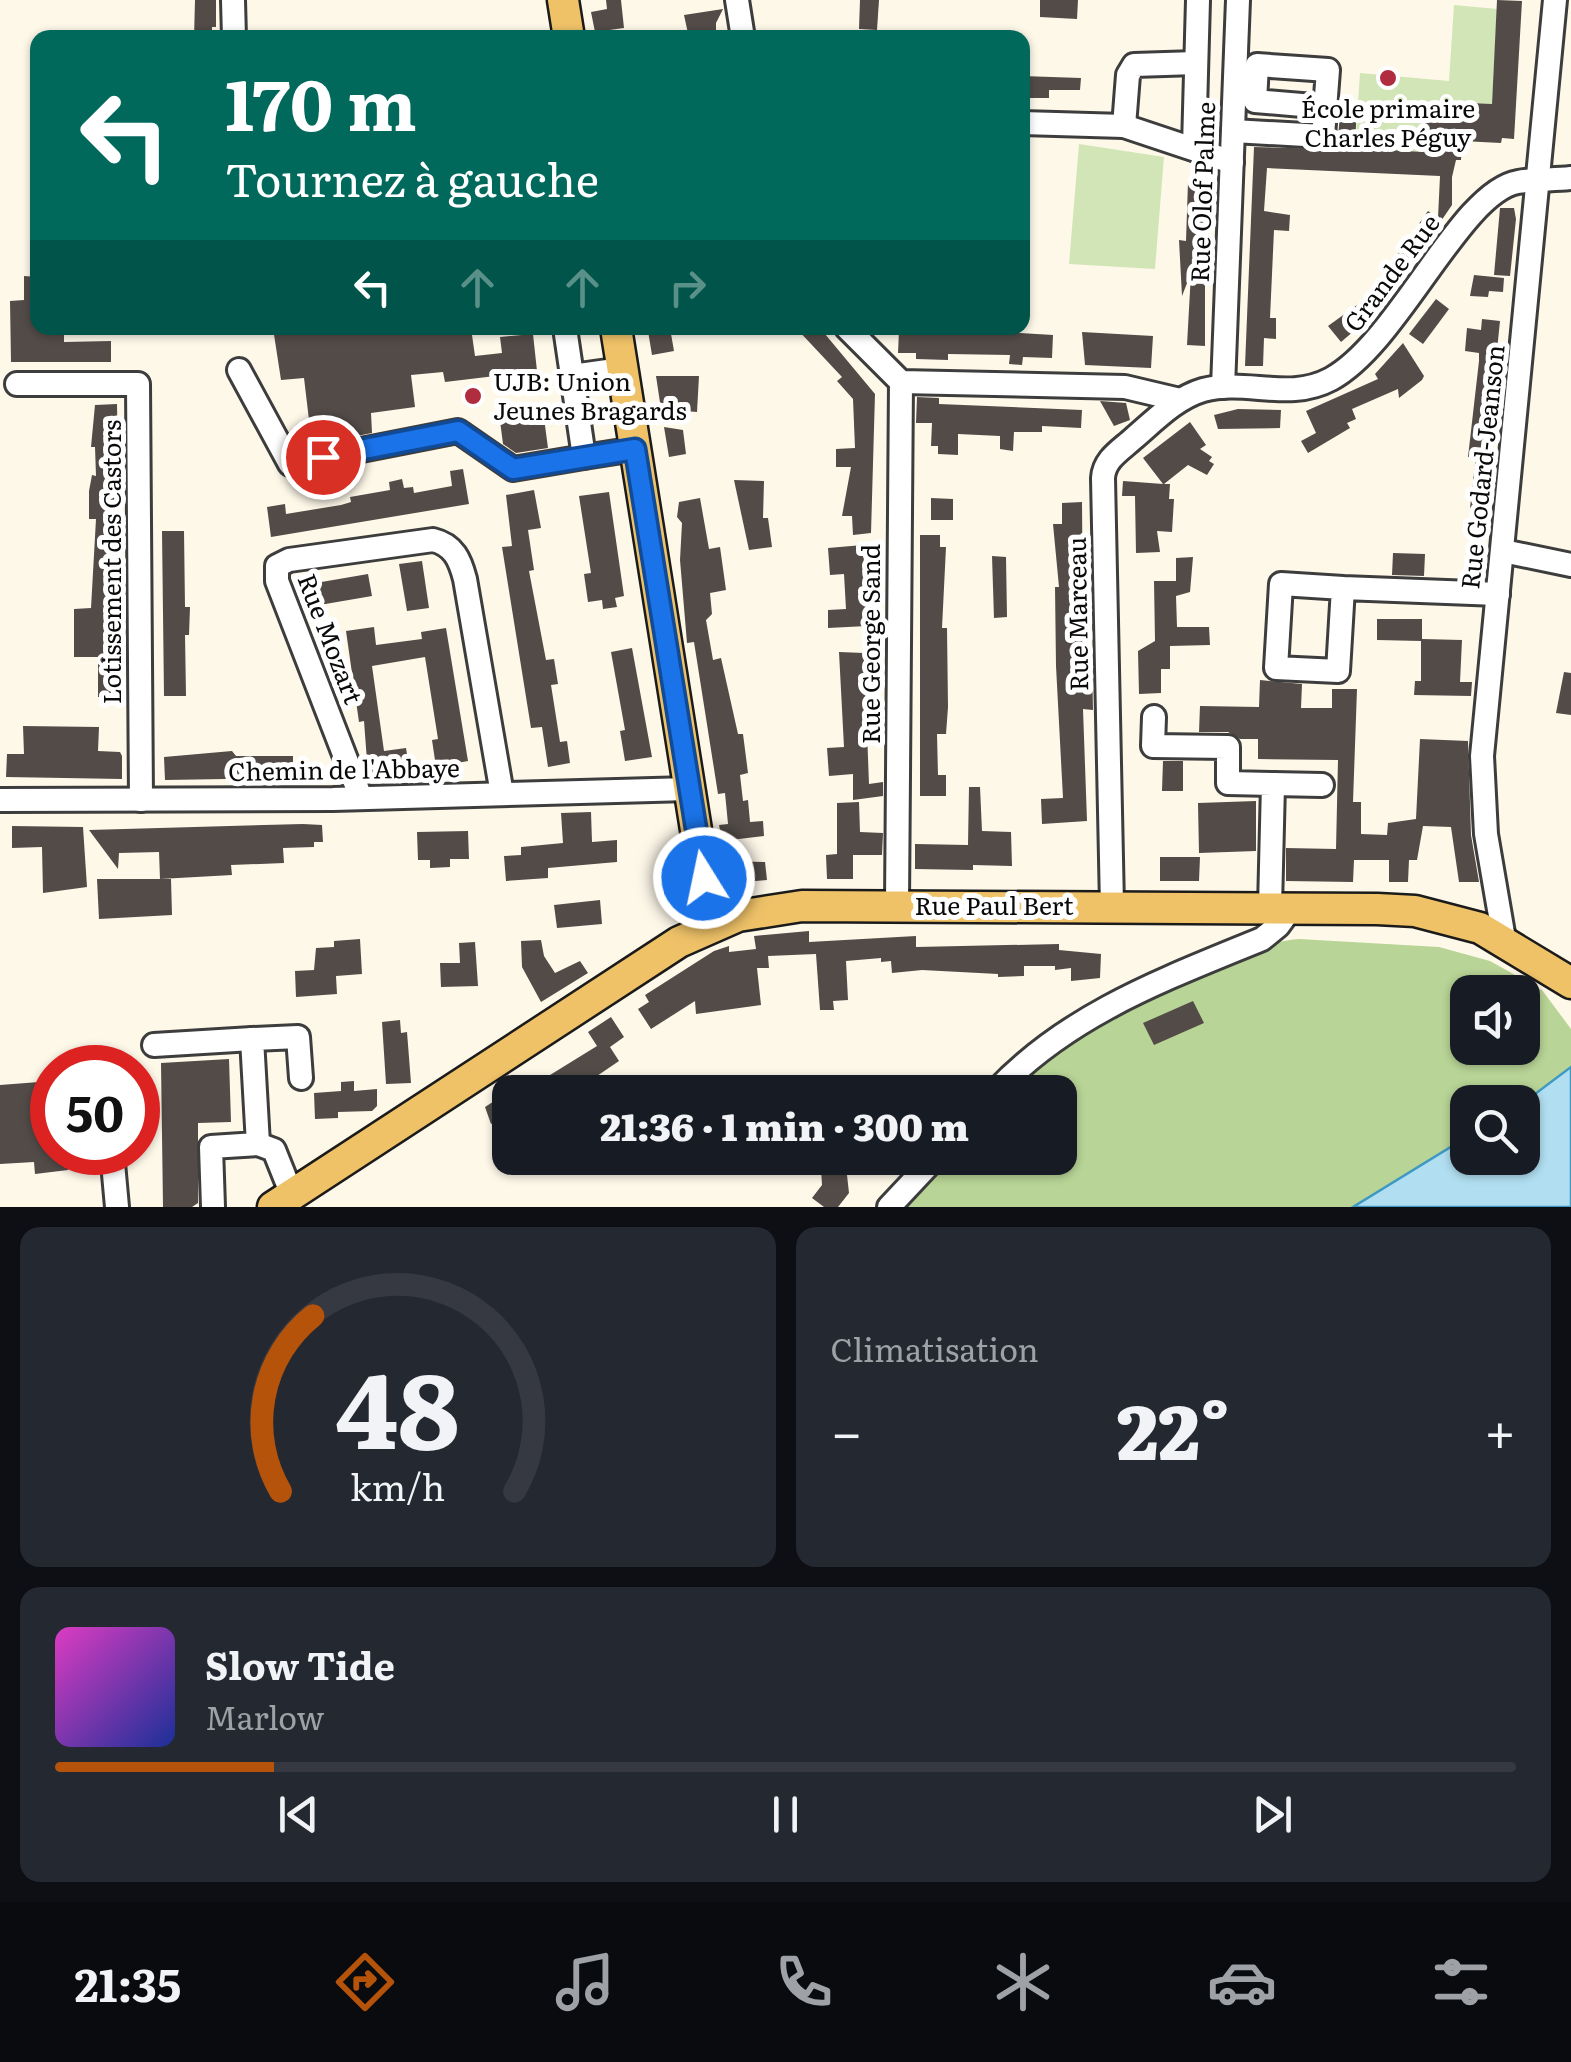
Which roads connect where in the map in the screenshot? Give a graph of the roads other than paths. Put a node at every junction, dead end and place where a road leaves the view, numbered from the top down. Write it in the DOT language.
graph roads {
  1 [pos="233,0"];
  2 [pos="563,0"];
  3 [pos="738,0"];
  4 [pos="1198,0"];
  5 [pos="1238,0"];
  6 [pos="1555,0"];
  7 [pos="234,30"];
  8 [pos="568,30"];
  9 [pos="742,30"];
  10 [pos="1196,63"];
  11 [pos="1325,107"];
  12 [pos="1030,123"];
  13 [pos="1124,126"];
  14 [pos="1233,131"];
  15 [pos="1194,147"];
  16 [pos="1232,162"];
  17 [pos="1571,178"];
  18 [pos="1538,182"];
  19 [pos="566,335"];
  20 [pos="617,335"];
  21 [pos="854,335"];
  22 [pos="622,369"];
  23 [pos="239,370"];
  24 [pos="572,376"];
  25 [pos="901,382"];
  26 [pos="17,384"];
  27 [pos="1223,387"];
  28 [pos="1180,400"];
  29 [pos="635,449"];
  30 [pos="584,457"];
  31 [pos="1503,551"];
  32 [pos="1571,565"];
  33 [pos="1343,588"];
  34 [pos="1498,594"];
  35 [pos="1154,717"];
  36 [pos="1273,784"];
  37 [pos="1322,785"];
  38 [pos="689,789"];
  39 [pos="502,794"];
  40 [pos="361,798"];
  41 [pos="0,800"];
  42 [pos="141,800"];
  43 [pos="897,906"];
  44 [pos="1112,906"];
  45 [pos="1281,907"];
  46 [pos="718,922"];
  47 [pos="1504,939"];
  48 [pos="1571,983"];
  49 [pos="252,1040"];
  50 [pos="154,1045"];
  51 [pos="1011,1075"];
  52 [pos="301,1078"];
  53 [pos="258,1144"];
  54 [pos="114,1175"];
  55 [pos="919,1175"];
  56 [pos="282,1201"];
  57 [pos="117,1207"];
  58 [pos="213,1207"];
  59 [pos="888,1207"];
  1 -- 7 [label="street"];
  2 -- 8 [label="main road"];
  3 -- 9 [label="street"];
  4 -- 10 [label="street"];
  5 -- 14 [label="street, Rue Olof Palme"];
  6 -- 18 [label="street, Rue Godard-Jeanson"];
  10 -- 13 [label="street"];
  10 -- 15 [label="street"];
  11 -- 14 [label="street"];
  12 -- 13 [label="street"];
  13 -- 15 [label="street"];
  14 -- 16 [label="street, Rue Olof Palme"];
  15 -- 16 [label="street"];
  16 -- 27 [label="street, Rue Olof Palme"];
  17 -- 18 [label="street, Grande Rue"];
  18 -- 27 [label="street, Grande Rue"];
  18 -- 31 [label="street, Rue Godard-Jeanson"];
  19 -- 24 [label="street"];
  20 -- 22 [label="main road"];
  21 -- 25 [label="street"];
  22 -- 24 [label="street"];
  22 -- 29 [label="main road"];
  23 -- 30 [label="street"];
  24 -- 30 [label="street"];
  25 -- 28 [label="street"];
  25 -- 43 [label="street, Rue George Sand"];
  26 -- 42 [label="street, Lotissement des Castors"];
  27 -- 28 [label="street, Rue Marceau"];
  28 -- 44 [label="street, Rue Marceau"];
  29 -- 30 [label="street"];
  29 -- 38 [label="main road"];
  31 -- 32 [label="street"];
  31 -- 34 [label="street, Rue Godard-Jeanson"];
  33 -- 33 [label="street"];
  33 -- 34 [label="street"];
  34 -- 47 [label="street, Rue Godard-Jeanson"];
  35 -- 36 [label="street"];
  36 -- 37 [label="street"];
  36 -- 45 [label="street"];
  38 -- 39 [label="street, Chemin de l'Abbaye"];
  38 -- 46 [label="main road"];
  39 -- 40 [label="street, Chemin de l'Abbaye"];
  39 -- 40 [label="street, Rue Mozart"];
  40 -- 42 [label="street, Chemin de l'Abbaye"];
  41 -- 42 [label="street, Chemin de l'Abbaye"];
  43 -- 44 [label="main road, Rue Paul Bert"];
  43 -- 46 [label="main road, Rue Paul Bert"];
  44 -- 45 [label="main road, Rue Paul Bert"];
  45 -- 47 [label="main road, Rue Paul Bert"];
  45 -- 51 [label="street"];
  46 -- 56 [label="main road, Rue Paul Bert"];
  47 -- 48 [label="main road, Rue Paul Bert"];
  49 -- 50 [label="street"];
  49 -- 52 [label="street"];
  49 -- 53 [label="street"];
  53 -- 56 [label="street"];
  53 -- 58 [label="street"];
  54 -- 57 [label="street"];
  55 -- 59 [label="street"];
}
